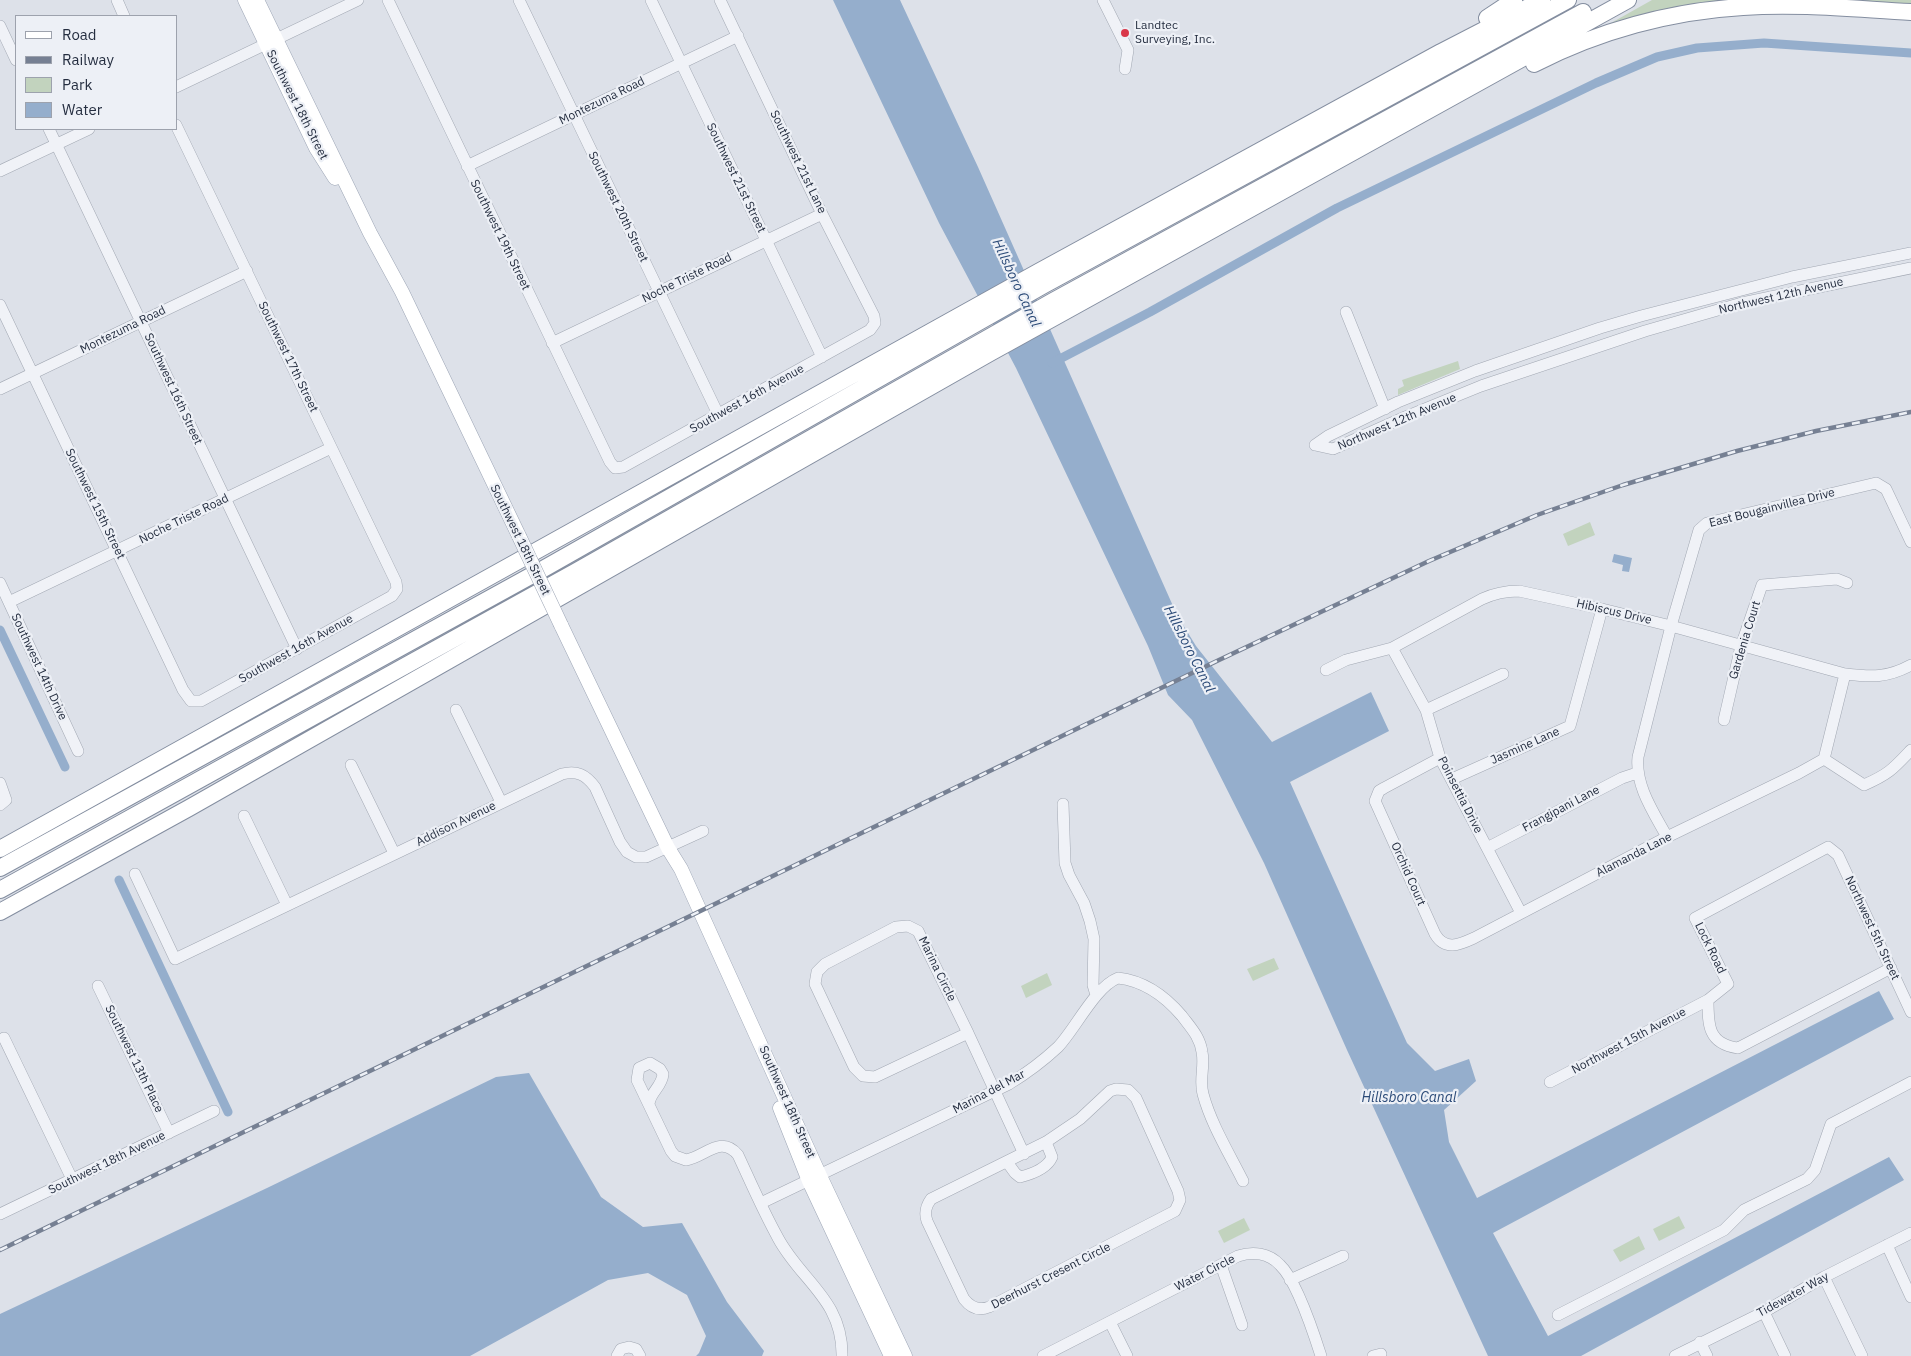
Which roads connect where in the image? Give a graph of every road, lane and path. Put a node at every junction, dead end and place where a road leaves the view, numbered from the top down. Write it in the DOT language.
graph roads {
  1 [pos="117,0"];
  2 [pos="245,0"];
  3 [pos="257,0"];
  4 [pos="358,0"];
  5 [pos="388,0"];
  6 [pos="519,0"];
  7 [pos="651,0"];
  8 [pos="720,0"];
  9 [pos="1514,0"];
  10 [pos="1542,0"];
  11 [pos="1568,0"];
  12 [pos="1605,0"];
  13 [pos="1628,0"];
  14 [pos="1109,2"];
  15 [pos="1911,12"];
  16 [pos="124,15"];
  17 [pos="0,26"];
  18 [pos="738,36"];
  19 [pos="271,42"];
  20 [pos="1440,52"];
  21 [pos="15,58"];
  22 [pos="681,63"];
  23 [pos="1125,69"];
  24 [pos="178,86"];
  25 [pos="574,114"];
  26 [pos="178,128"];
  27 [pos="49,130"];
  28 [pos="87,130"];
  29 [pos="1392,130"];
  30 [pos="56,144"];
  31 [pos="467,166"];
  32 [pos="0,171"];
  33 [pos="822,214"];
  34 [pos="766,240"];
  35 [pos="1911,253"];
  36 [pos="1911,268"];
  37 [pos="246,271"];
  38 [pos="1041,278"];
  39 [pos="659,292"];
  40 [pos="0,305"];
  41 [pos="1056,308"];
  42 [pos="1346,312"];
  43 [pos="1641,316"];
  44 [pos="972,317"];
  45 [pos="141,322"];
  46 [pos="875,324"];
  47 [pos="1645,331"];
  48 [pos="552,343"];
  49 [pos="987,346"];
  50 [pos="822,357"];
  51 [pos="32,373"];
  52 [pos="0,389"];
  53 [pos="1385,409"];
  54 [pos="718,414"];
  55 [pos="331,448"];
  56 [pos="615,468"];
  57 [pos="225,499"];
  58 [pos="1911,542"];
  59 [pos="118,550"];
  60 [pos="0,583"];
  61 [pos="1847,583"];
  62 [pos="398,589"];
  63 [pos="9,602"];
  64 [pos="1602,609"];
  65 [pos="1671,626"];
  66 [pos="1741,646"];
  67 [pos="1392,648"];
  68 [pos="297,649"];
  69 [pos="1911,665"];
  70 [pos="1326,670"];
  71 [pos="1504,674"];
  72 [pos="1845,674"];
  73 [pos="191,702"];
  74 [pos="456,710"];
  75 [pos="1426,710"];
  76 [pos="1724,720"];
  77 [pos="1911,750"];
  78 [pos="78,751"];
  79 [pos="1440,758"];
  80 [pos="1824,759"];
  81 [pos="351,765"];
  82 [pos="1637,773"];
  83 [pos="1452,779"];
  84 [pos="0,783"];
  85 [pos="501,802"];
  86 [pos="3,803"];
  87 [pos="1063,804"];
  88 [pos="73,809"];
  89 [pos="244,816"];
  90 [pos="704,831"];
  91 [pos="1667,837"];
  92 [pos="1828,847"];
  93 [pos="0,848"];
  94 [pos="668,848"];
  95 [pos="1487,848"];
  96 [pos="394,854"];
  97 [pos="0,857"];
  98 [pos="0,868"];
  99 [pos="135,874"];
  100 [pos="0,890"];
  101 [pos="287,905"];
  102 [pos="0,912"];
  103 [pos="1521,913"];
  104 [pos="1444,943"];
  105 [pos="1891,968"];
  106 [pos="98,986"];
  107 [pos="1096,996"];
  108 [pos="1708,1000"];
  109 [pos="1911,1012"];
  110 [pos="968,1033"];
  111 [pos="4,1038"];
  112 [pos="1550,1082"];
  113 [pos="1911,1082"];
  114 [pos="994,1092"];
  115 [pos="649,1104"];
  116 [pos="214,1111"];
  117 [pos="169,1133"];
  118 [pos="1046,1142"];
  119 [pos="1024,1154"];
  120 [pos="1007,1162"];
  121 [pos="814,1178"];
  122 [pos="72,1180"];
  123 [pos="1244,1181"];
  124 [pos="761,1203"];
  125 [pos="0,1214"];
  126 [pos="1911,1233"];
  127 [pos="1887,1246"];
  128 [pos="1343,1256"];
  129 [pos="1221,1265"];
  130 [pos="1824,1277"];
  131 [pos="1290,1280"];
  132 [pos="1911,1297"];
  133 [pos="1764,1312"];
  134 [pos="1558,1315"];
  135 [pos="1110,1322"];
  136 [pos="1242,1325"];
  137 [pos="1700,1342"];
  138 [pos="1048,1355"];
  139 [pos="616,1356"];
  140 [pos="640,1356"];
  141 [pos="842,1356"];
  142 [pos="891,1356"];
  143 [pos="905,1356"];
  144 [pos="1127,1356"];
  145 [pos="1320,1356"];
  146 [pos="1675,1356"];
  147 [pos="1707,1356"];
  148 [pos="1785,1356"];
  149 [pos="1862,1356"];
  1 -- 16 [label="street"];
  2 -- 19 [label="main road, Southwest 18th Street"];
  3 -- 19 [label="main road, Southwest 18th Street"];
  4 -- 19 [label="street"];
  5 -- 31 [label="street, Southwest 19th Street"];
  6 -- 25 [label="street, Southwest 20th Street"];
  7 -- 22 [label="street, Southwest 21st Street"];
  8 -- 18 [label="street, Southwest 21st Lane"];
  9 -- 20 [label="highway"];
  10 -- 20 [label="highway"];
  11 -- 38 [label="highway"];
  12 -- 41 [label="highway"];
  13 -- 29 [label="highway"];
  14 -- 23 [label="street"];
  15 -- 29 [label="highway"];
  17 -- 21 [label="street"];
  18 -- 22 [label="street, Montezuma Road"];
  18 -- 33 [label="street, Southwest 21st Lane"];
  19 -- 24 [label="street"];
  19 -- 94 [label="main road, Southwest 18th Street, bridge"];
  20 -- 38 [label="highway"];
  22 -- 25 [label="street, Montezuma Road"];
  22 -- 34 [label="street, Southwest 21st Street"];
  25 -- 31 [label="street, Montezuma Road"];
  25 -- 39 [label="street, Southwest 20th Street"];
  26 -- 37 [label="street, Southwest 17th Street"];
  27 -- 30 [label="street, Southwest 16th Street"];
  28 -- 30 [label="street"];
  29 -- 41 [label="highway"];
  30 -- 32 [label="street"];
  30 -- 45 [label="street, Southwest 16th Street"];
  31 -- 48 [label="street, Southwest 19th Street"];
  33 -- 34 [label="street, Noche Triste Road"];
  33 -- 46 [label="street, Southwest 21st Lane"];
  34 -- 39 [label="street, Noche Triste Road"];
  34 -- 50 [label="street, Southwest 21st Street"];
  35 -- 43 [label="street, Northwest 12th Avenue"];
  36 -- 47 [label="street, Northwest 12th Avenue"];
  37 -- 45 [label="street, Montezuma Road"];
  37 -- 55 [label="street, Southwest 17th Street"];
  38 -- 44 [label="highway"];
  39 -- 48 [label="street, Noche Triste Road"];
  39 -- 54 [label="street, Southwest 20th Street"];
  40 -- 51 [label="street, Southwest 15th Street"];
  41 -- 49 [label="highway"];
  42 -- 53 [label="street"];
  43 -- 47 [label="street"];
  43 -- 53 [label="street, Northwest 12th Avenue"];
  44 -- 88 [label="highway"];
  44 -- 98 [label="highway"];
  45 -- 51 [label="street, Montezuma Road"];
  45 -- 57 [label="street, Southwest 16th Street"];
  46 -- 50 [label="street, Southwest 16th Avenue"];
  47 -- 53 [label="street, Northwest 12th Avenue"];
  48 -- 56 [label="street, Southwest 19th Street"];
  49 -- 100 [label="highway"];
  49 -- 102 [label="highway"];
  50 -- 54 [label="street, Southwest 16th Avenue"];
  51 -- 52 [label="street, Montezuma Road"];
  51 -- 59 [label="street, Southwest 15th Street"];
  54 -- 56 [label="street, Southwest 16th Avenue"];
  55 -- 57 [label="street, Noche Triste Road"];
  55 -- 62 [label="street, Southwest 17th Street"];
  57 -- 59 [label="street, Noche Triste Road"];
  57 -- 68 [label="street, Southwest 16th Street"];
  58 -- 65 [label="street, East Bougainvillea Drive"];
  59 -- 63 [label="street, Noche Triste Road"];
  59 -- 73 [label="street, Southwest 15th Street"];
  60 -- 63 [label="street, Southwest 14th Drive"];
  61 -- 66 [label="street, Gardenia Court"];
  62 -- 68 [label="street, Southwest 16th Avenue"];
  63 -- 78 [label="street, Southwest 14th Drive"];
  64 -- 65 [label="street, Hibiscus Drive"];
  64 -- 67 [label="street, Hibiscus Drive"];
  64 -- 83 [label="street, Jasmine Lane"];
  65 -- 66 [label="street, Hibiscus Drive"];
  65 -- 82 [label="street, East Bougainvillea Drive"];
  66 -- 72 [label="street, Hibiscus Drive"];
  66 -- 76 [label="street, Gardenia Court"];
  67 -- 70 [label="street, Hibiscus Drive"];
  67 -- 75 [label="street, Poinsettia Drive"];
  68 -- 73 [label="street, Southwest 16th Avenue"];
  69 -- 72 [label="street, Hibiscus Drive"];
  71 -- 75 [label="street"];
  72 -- 80 [label="street"];
  74 -- 85 [label="street"];
  75 -- 79 [label="street, Poinsettia Drive"];
  77 -- 80 [label="street"];
  79 -- 83 [label="street, Poinsettia Drive"];
  79 -- 104 [label="street, Orchid Court"];
  80 -- 91 [label="street, Alamanda Lane"];
  81 -- 96 [label="street"];
  82 -- 91 [label="street"];
  82 -- 95 [label="street, Frangipani Lane"];
  83 -- 95 [label="street, Poinsettia Drive"];
  84 -- 86 [label="street"];
  85 -- 94 [label="street, Addison Avenue"];
  85 -- 96 [label="street, Addison Avenue"];
  87 -- 107 [label="street"];
  88 -- 93 [label="highway"];
  88 -- 97 [label="highway"];
  89 -- 101 [label="street"];
  90 -- 94 [label="street, Addison Avenue"];
  91 -- 103 [label="street, Alamanda Lane"];
  92 -- 105 [label="street, Northwest 5th Street"];
  92 -- 108 [label="street, Lock Road"];
  94 -- 121 [label="main road, Southwest 18th Street"];
  95 -- 103 [label="street, Poinsettia Drive"];
  96 -- 101 [label="street, Addison Avenue"];
  99 -- 101 [label="street, Addison Avenue"];
  103 -- 104 [label="street, Alamanda Lane"];
  105 -- 108 [label="street"];
  105 -- 109 [label="street, Northwest 5th Street"];
  106 -- 117 [label="street, Southwest 13th Place"];
  107 -- 114 [label="street, Marina del Mar"];
  107 -- 123 [label="street, Marina del Mar"];
  108 -- 112 [label="street, Northwest 15th Avenue"];
  110 -- 110 [label="street, Marina Circle"];
  110 -- 114 [label="street"];
  111 -- 122 [label="street"];
  113 -- 134 [label="street"];
  114 -- 119 [label="street"];
  114 -- 121 [label="street, Marina del Mar"];
  115 -- 124 [label="street"];
  116 -- 117 [label="street, Southwest 18th Avenue"];
  117 -- 122 [label="street, Southwest 18th Avenue"];
  118 -- 119 [label="street, Deerhurst Cresent Circle"];
  118 -- 120 [label="street"];
  118 -- 120 [label="street, Deerhurst Cresent Circle"];
  119 -- 120 [label="street, Deerhurst Cresent Circle"];
  121 -- 124 [label="street"];
  121 -- 142 [label="main road, Southwest 18th Street"];
  121 -- 143 [label="main road, Southwest 18th Street"];
  122 -- 125 [label="street, Southwest 18th Avenue"];
  124 -- 141 [label="street"];
  126 -- 127 [label="street, Tidewater Way"];
  127 -- 130 [label="street, Tidewater Way"];
  127 -- 132 [label="street"];
  128 -- 131 [label="street"];
  129 -- 131 [label="street, Water Circle"];
  129 -- 135 [label="street, Water Circle"];
  129 -- 136 [label="street"];
  130 -- 133 [label="street, Tidewater Way"];
  130 -- 149 [label="street"];
  131 -- 145 [label="street, Water Circle"];
  133 -- 137 [label="street, Tidewater Way"];
  133 -- 148 [label="street"];
  135 -- 138 [label="street, Water Circle"];
  135 -- 144 [label="street"];
  137 -- 146 [label="street, Tidewater Way"];
  137 -- 147 [label="street"];
  139 -- 140 [label="street"];
}
